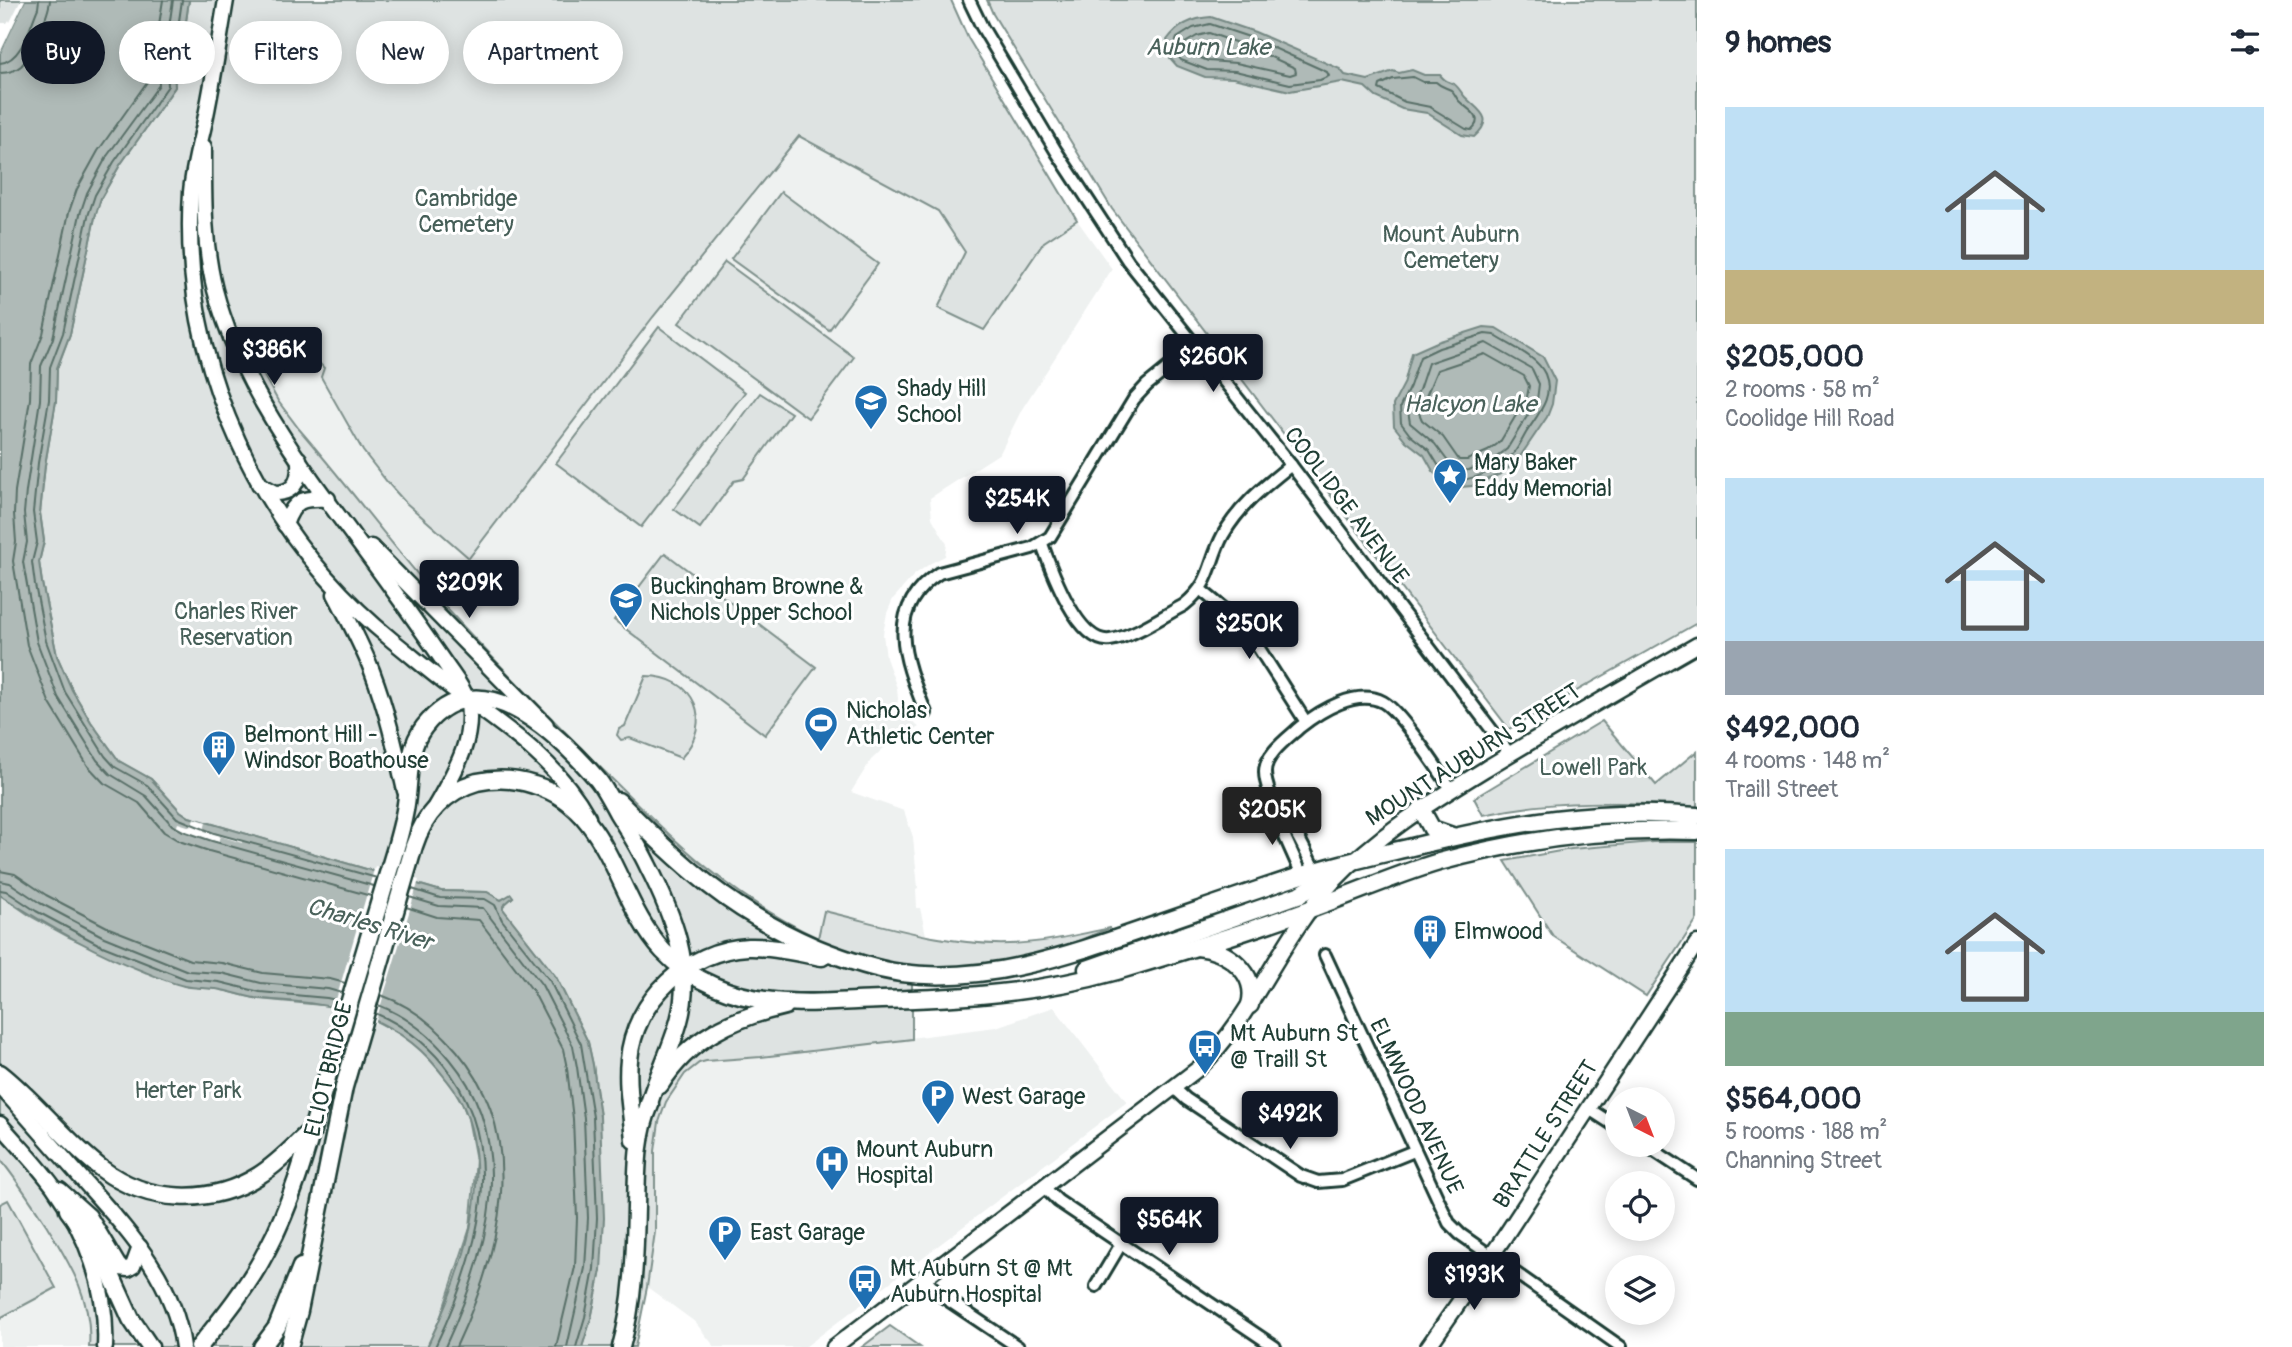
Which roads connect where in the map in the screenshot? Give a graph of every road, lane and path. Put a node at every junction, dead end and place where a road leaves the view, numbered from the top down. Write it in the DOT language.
graph roads {
  1 [pos="226,0"];
  2 [pos="969,0"];
  3 [pos="204,124"];
  4 [pos="1195,346"];
  5 [pos="299,459"];
  6 [pos="1291,465"];
  7 [pos="258,483"];
  8 [pos="328,499"];
  9 [pos="343,520"];
  10 [pos="285,525"];
  11 [pos="1042,544"];
  12 [pos="327,580"];
  13 [pos="1201,590"];
  14 [pos="1697,645"];
  15 [pos="467,699"];
  16 [pos="926,713"];
  17 [pos="1306,722"];
  18 [pos="565,747"];
  19 [pos="1510,754"];
  20 [pos="599,782"];
  21 [pos="1452,790"];
  22 [pos="407,799"];
  23 [pos="433,809"];
  24 [pos="1421,809"];
  25 [pos="1697,816"];
  26 [pos="1697,831"];
  27 [pos="1454,837"];
  28 [pos="602,843"];
  29 [pos="1354,861"];
  30 [pos="1308,873"];
  31 [pos="1310,909"];
  32 [pos="1191,947"];
  33 [pos="1695,950"];
  34 [pos="1325,955"];
  35 [pos="859,963"];
  36 [pos="684,969"];
  37 [pos="1011,992"];
  38 [pos="811,1003"];
  39 [pos="1250,1005"];
  40 [pos="0,1073"];
  41 [pos="0,1086"];
  42 [pos="1174,1088"];
  43 [pos="1589,1109"];
  44 [pos="646,1114"];
  45 [pos="1605,1119"];
  46 [pos="0,1124"];
  47 [pos="312,1129"];
  48 [pos="1414,1151"];
  49 [pos="1664,1157"];
  50 [pos="637,1171"];
  51 [pos="1697,1179"];
  52 [pos="50,1182"];
  53 [pos="1044,1187"];
  54 [pos="68,1210"];
  55 [pos="315,1236"];
  56 [pos="1121,1244"];
  57 [pos="140,1247"];
  58 [pos="1492,1256"];
  59 [pos="924,1278"];
  60 [pos="1097,1286"];
  61 [pos="105,1347"];
  62 [pos="150,1347"];
  63 [pos="183,1347"];
  64 [pos="199,1347"];
  65 [pos="262,1347"];
  66 [pos="289,1347"];
  67 [pos="621,1347"];
  68 [pos="834,1347"];
  69 [pos="1018,1347"];
  70 [pos="1275,1347"];
  71 [pos="1428,1347"];
  72 [pos="1621,1347"];
  1 -- 3 [label="main road"];
  2 -- 4 [label="street, COOLIDGE AVENUE"];
  3 -- 5 [label="main road"];
  3 -- 7 [label="main road"];
  4 -- 6 [label="street, COOLIDGE AVENUE"];
  4 -- 11 [label="street"];
  5 -- 7 [label="main road"];
  5 -- 8 [label="main road"];
  6 -- 13 [label="street"];
  6 -- 19 [label="street, COOLIDGE AVENUE"];
  7 -- 10 [label="main road"];
  8 -- 9 [label="main road"];
  8 -- 10 [label="main road"];
  9 -- 15 [label="main road"];
  9 -- 18 [label="main road"];
  10 -- 12 [label="main road"];
  11 -- 13 [label="street"];
  11 -- 16 [label="street"];
  12 -- 15 [label="main road"];
  12 -- 22 [label="main road"];
  13 -- 17 [label="street"];
  14 -- 19 [label="main road, MOUNT AUBURN STREET"];
  15 -- 18 [label="highway"];
  15 -- 22 [label="highway, ELIOT BRIDGE"];
  15 -- 23 [label="main road"];
  15 -- 28 [label="main road"];
  17 -- 21 [label="street"];
  17 -- 30 [label="street"];
  18 -- 20 [label="highway"];
  19 -- 21 [label="main road, MOUNT AUBURN STREET"];
  20 -- 35 [label="highway"];
  20 -- 36 [label="highway"];
  21 -- 24 [label="main road, MOUNT AUBURN STREET"];
  22 -- 47 [label="highway, ELIOT BRIDGE"];
  23 -- 28 [label="highway"];
  23 -- 55 [label="highway, ELIOT BRIDGE"];
  24 -- 27 [label="highway"];
  24 -- 29 [label="main road, MOUNT AUBURN STREET"];
  25 -- 27 [label="highway"];
  26 -- 31 [label="highway"];
  27 -- 29 [label="highway"];
  28 -- 36 [label="highway"];
  29 -- 30 [label="highway"];
  29 -- 31 [label="main road, MOUNT AUBURN STREET"];
  29 -- 37 [label="highway"];
  30 -- 35 [label="highway"];
  31 -- 32 [label="highway"];
  31 -- 39 [label="main road, MOUNT AUBURN STREET"];
  32 -- 37 [label="highway"];
  32 -- 39 [label="highway"];
  33 -- 43 [label="main road, BRATTLE STREET"];
  34 -- 48 [label="street, ELMWOOD AVENUE"];
  35 -- 36 [label="highway"];
  36 -- 38 [label="highway"];
  36 -- 44 [label="highway"];
  36 -- 50 [label="highway"];
  37 -- 38 [label="highway"];
  38 -- 44 [label="highway"];
  39 -- 42 [label="main road, MOUNT AUBURN STREET"];
  40 -- 47 [label="highway"];
  41 -- 57 [label="main road"];
  42 -- 48 [label="street"];
  42 -- 53 [label="main road, MOUNT AUBURN STREET"];
  43 -- 45 [label="street"];
  43 -- 58 [label="main road, BRATTLE STREET"];
  44 -- 50 [label="highway"];
  46 -- 52 [label="main road"];
  47 -- 64 [label="highway, ELIOT BRIDGE"];
  48 -- 58 [label="street, ELMWOOD AVENUE"];
  49 -- 51 [label="street"];
  50 -- 67 [label="highway"];
  52 -- 54 [label="main road"];
  52 -- 57 [label="main road"];
  53 -- 56 [label="street"];
  53 -- 59 [label="main road, MOUNT AUBURN STREET"];
  54 -- 61 [label="main road"];
  54 -- 62 [label="highway"];
  55 -- 65 [label="highway"];
  55 -- 66 [label="highway, ELIOT BRIDGE"];
  56 -- 60 [label="street"];
  56 -- 70 [label="street"];
  57 -- 63 [label="main road"];
  58 -- 71 [label="main road, BRATTLE STREET"];
  58 -- 72 [label="street, ELMWOOD AVENUE"];
  59 -- 68 [label="main road, MOUNT AUBURN STREET"];
  59 -- 69 [label="street"];
}
